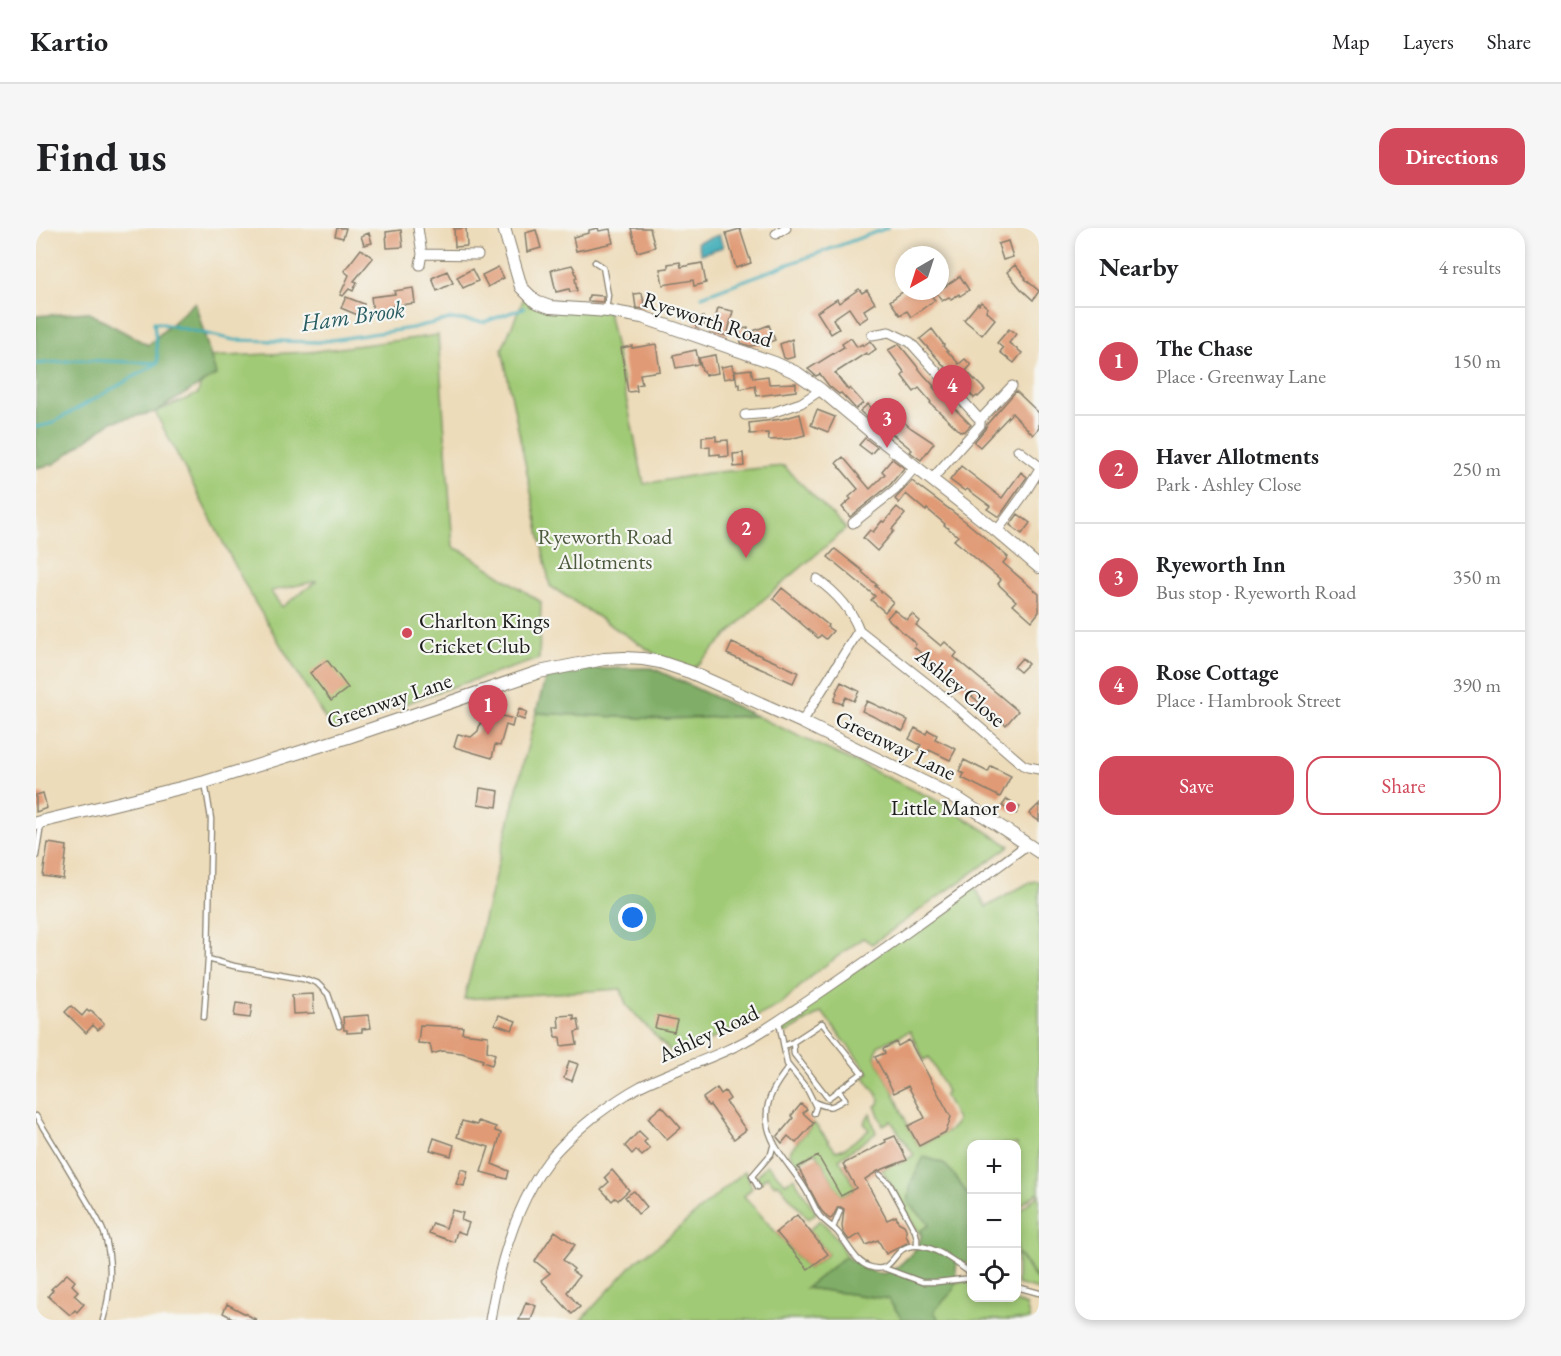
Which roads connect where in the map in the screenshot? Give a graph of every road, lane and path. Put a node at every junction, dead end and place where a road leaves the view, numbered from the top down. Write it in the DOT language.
graph roads {
  1 [pos="418,228"];
  2 [pos="504,228"];
  3 [pos="786,228"];
  4 [pos="776,234"];
  5 [pos="422,254"];
  6 [pos="478,255"];
  7 [pos="595,262"];
  8 [pos="420,265"];
  9 [pos="606,311"];
  10 [pos="872,335"];
  11 [pos="1012,386"];
  12 [pos="821,390"];
  13 [pos="745,415"];
  14 [pos="980,420"];
  15 [pos="1018,450"];
  16 [pos="916,466"];
  17 [pos="1039,468"];
  18 [pos="932,479"];
  19 [pos="853,523"];
  20 [pos="997,531"];
  21 [pos="1039,567"];
  22 [pos="817,579"];
  23 [pos="859,630"];
  24 [pos="802,722"];
  25 [pos="1039,769"];
  26 [pos="205,782"];
  27 [pos="39,822"];
  28 [pos="1034,848"];
  29 [pos="36,856"];
  30 [pos="208,958"];
  31 [pos="204,1017"];
  32 [pos="779,1021"];
  33 [pos="339,1026"];
  34 [pos="793,1042"];
  35 [pos="784,1046"];
  36 [pos="789,1067"];
  37 [pos="838,1090"];
  38 [pos="814,1102"];
  39 [pos="814,1113"];
  40 [pos="36,1116"];
  41 [pos="774,1143"];
  42 [pos="880,1175"];
  43 [pos="758,1187"];
  44 [pos="840,1211"];
  45 [pos="833,1228"];
  46 [pos="917,1245"];
  47 [pos="884,1268"];
  48 [pos="967,1272"];
  49 [pos="967,1277"];
  50 [pos="1021,1288"];
  51 [pos="1039,1293"];
  52 [pos="103,1320"];
  53 [pos="490,1320"];
  1 -- 5 [label="street"];
  2 -- 9 [label="street, Ryeworth Road"];
  3 -- 4 [label="street"];
  5 -- 6 [label="street"];
  5 -- 8 [label="street"];
  7 -- 9 [label="lane"];
  9 -- 12 [label="street, Ryeworth Road"];
  10 -- 14 [label="street"];
  11 -- 14 [label="street"];
  12 -- 13 [label="street"];
  12 -- 16 [label="street, Ryeworth Road"];
  14 -- 18 [label="street"];
  15 -- 17 [label="street"];
  16 -- 18 [label="street, Ryeworth Road"];
  16 -- 19 [label="street"];
  17 -- 20 [label="street"];
  18 -- 20 [label="street, Ryeworth Road"];
  20 -- 21 [label="street, Ryeworth Road"];
  22 -- 23 [label="street, Ashley Close"];
  23 -- 24 [label="street"];
  23 -- 25 [label="street, Ashley Close"];
  24 -- 26 [label="street, Greenway Lane"];
  24 -- 28 [label="street, Greenway Lane"];
  26 -- 27 [label="street, Greenway Lane"];
  26 -- 30 [label="lane"];
  27 -- 29 [label="lane"];
  28 -- 32 [label="street, Ashley Road"];
  30 -- 31 [label="lane"];
  30 -- 33 [label="lane"];
  32 -- 35 [label="lane"];
  32 -- 53 [label="street, Ashley Road"];
  34 -- 35 [label="lane"];
  34 -- 37 [label="lane"];
  34 -- 37 [label="lane"];
  35 -- 36 [label="lane"];
  36 -- 38 [label="lane"];
  36 -- 41 [label="lane"];
  37 -- 38 [label="lane"];
  38 -- 39 [label="lane"];
  40 -- 52 [label="lane"];
  41 -- 43 [label="lane"];
  41 -- 45 [label="lane"];
  42 -- 46 [label="lane"];
  44 -- 45 [label="lane"];
  45 -- 47 [label="lane"];
  46 -- 47 [label="lane"];
  46 -- 48 [label="lane"];
  47 -- 49 [label="lane"];
  50 -- 51 [label="lane"];
}
